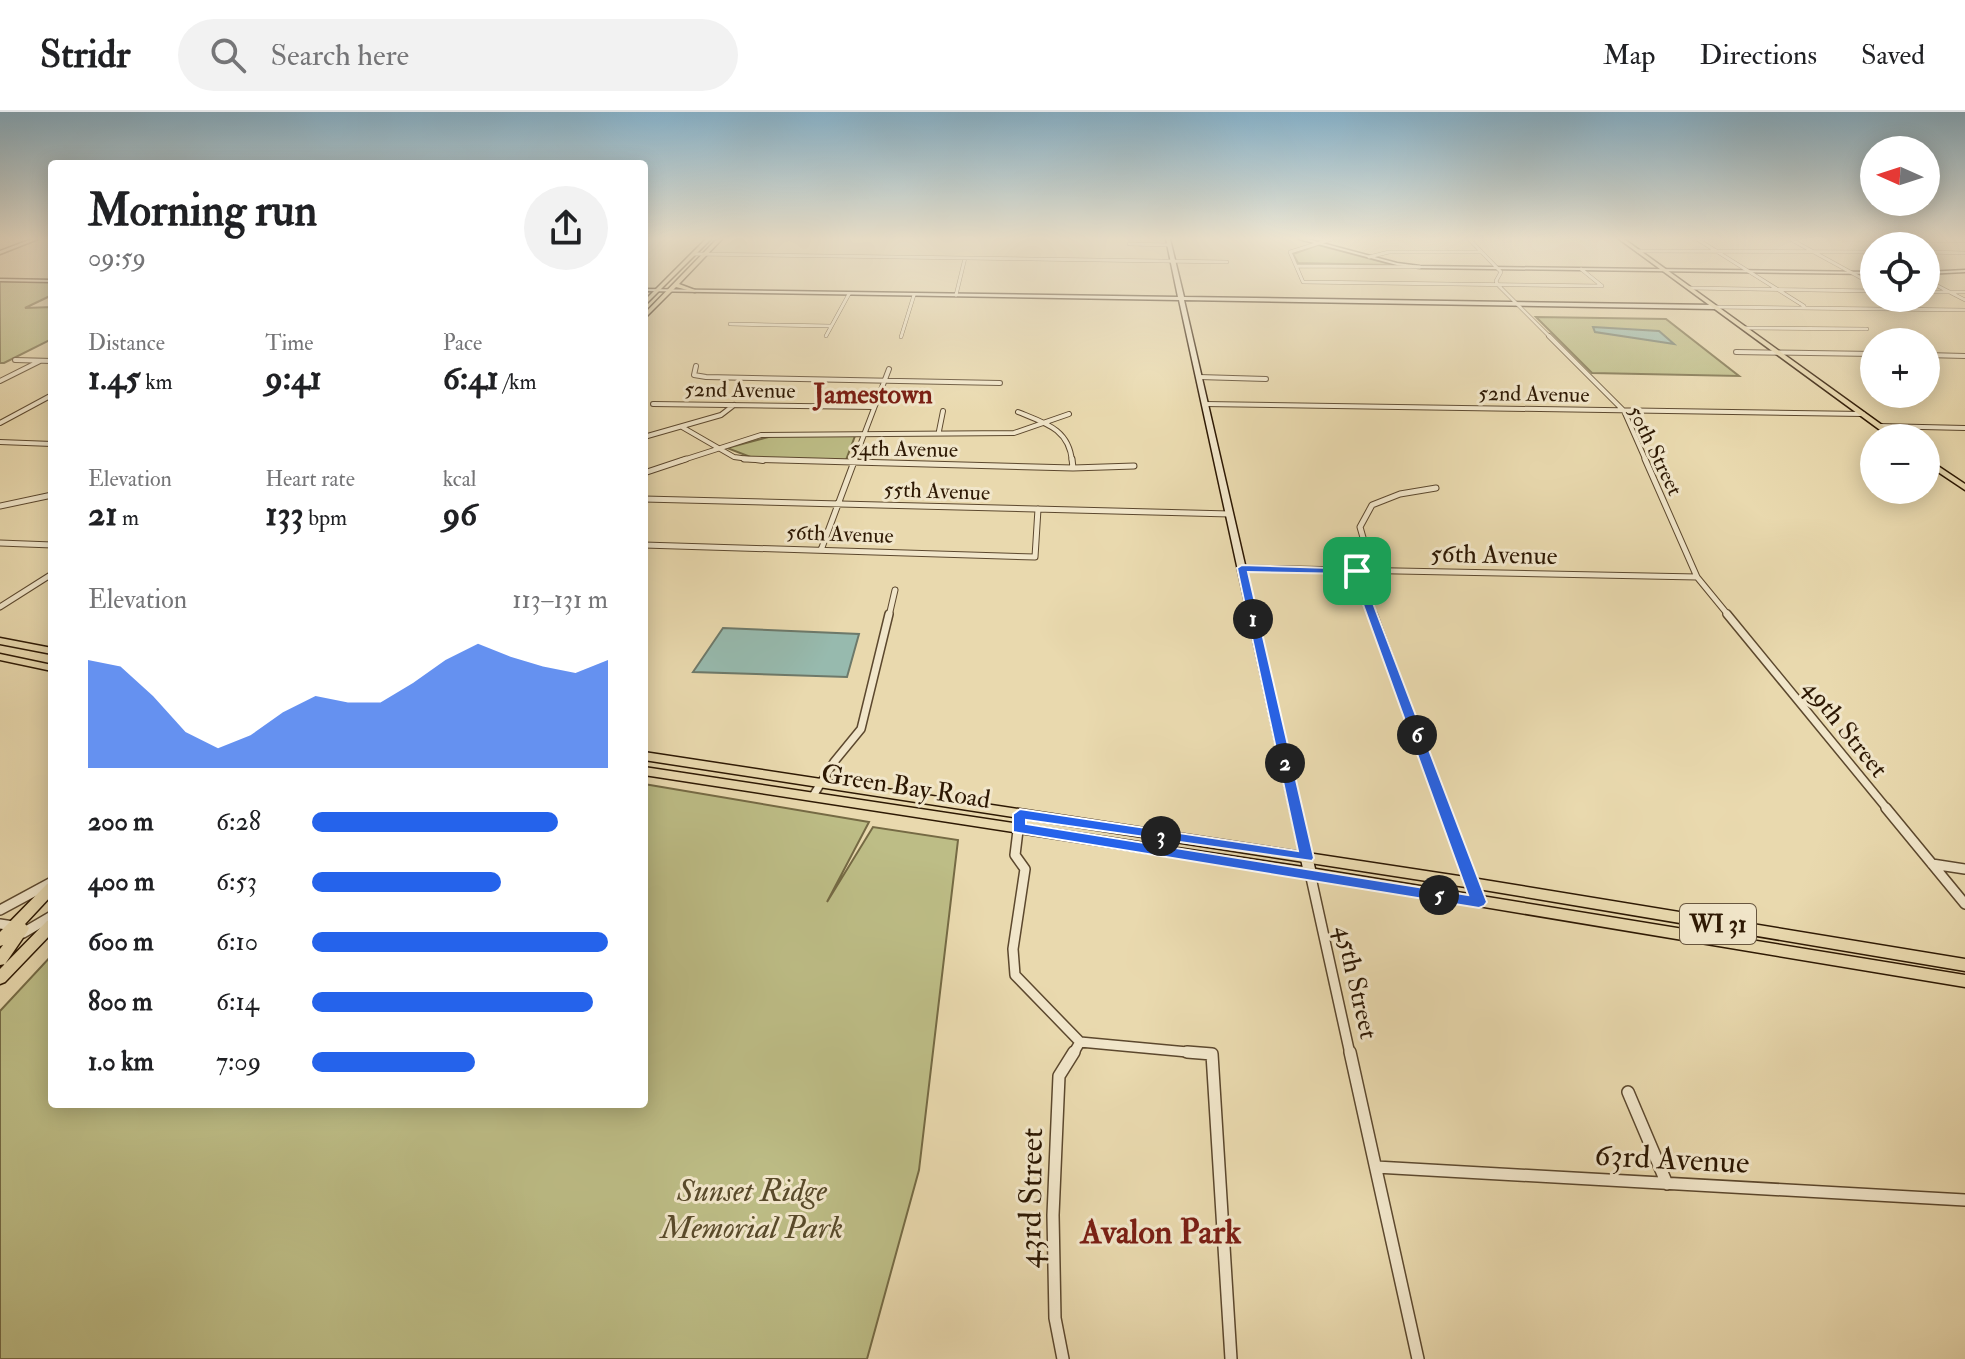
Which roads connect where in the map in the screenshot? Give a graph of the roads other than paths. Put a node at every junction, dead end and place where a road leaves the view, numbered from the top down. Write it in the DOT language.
graph roads {
  1 [pos="664,297"];
  2 [pos="847,297"];
  3 [pos="913,297"];
  4 [pos="1079,297"];
  5 [pos="1510,297"];
  6 [pos="1701,297"];
  7 [pos="1789,297"];
  8 [pos="1181,299"];
  9 [pos="1517,304"];
  10 [pos="1714,307"];
  11 [pos="1806,308"];
  12 [pos="1860,309"];
  13 [pos="1940,310"];
  14 [pos="1965,310"];
  15 [pos="648,313"];
  16 [pos="730,324"];
  17 [pos="831,326"];
  18 [pos="1744,328"];
  19 [pos="1860,329"];
  20 [pos="826,336"];
  21 [pos="901,337"];
  22 [pos="1736,352"];
  23 [pos="1779,353"];
  24 [pos="1860,354"];
  25 [pos="1940,355"];
  26 [pos="1965,356"];
  27 [pos="15,360"];
  28 [pos="40,361"];
  29 [pos="48,361"];
  30 [pos="696,366"];
  31 [pos="889,369"];
  32 [pos="1199,377"];
  33 [pos="1266,379"];
  34 [pos="0,381"];
  35 [pos="885,381"];
  36 [pos="1000,383"];
  37 [pos="48,397"];
  38 [pos="653,404"];
  39 [pos="1205,404"];
  40 [pos="734,405"];
  41 [pos="874,407"];
  42 [pos="943,411"];
  43 [pos="1624,411"];
  44 [pos="1018,412"];
  45 [pos="1069,414"];
  46 [pos="1863,414"];
  47 [pos="0,423"];
  48 [pos="1045,423"];
  49 [pos="1876,424"];
  50 [pos="682,427"];
  51 [pos="1940,427"];
  52 [pos="1965,428"];
  53 [pos="939,431"];
  54 [pos="864,434"];
  55 [pos="648,436"];
  56 [pos="0,442"];
  57 [pos="48,443"];
  58 [pos="720,448"];
  59 [pos="854,463"];
  60 [pos="1134,466"];
  61 [pos="1073,468"];
  62 [pos="1940,470"];
  63 [pos="648,472"];
  64 [pos="1436,488"];
  65 [pos="1965,488"];
  66 [pos="48,496"];
  67 [pos="648,499"];
  68 [pos="840,504"];
  69 [pos="0,506"];
  70 [pos="1038,509"];
  71 [pos="1230,514"];
  72 [pos="0,543"];
  73 [pos="48,545"];
  74 [pos="648,545"];
  75 [pos="821,550"];
  76 [pos="1242,568"];
  77 [pos="1357,571"];
  78 [pos="48,577"];
  79 [pos="1697,577"];
  80 [pos="39,584"];
  81 [pos="48,584"];
  82 [pos="895,590"];
  83 [pos="0,607"];
  84 [pos="0,641"];
  85 [pos="48,650"];
  86 [pos="0,657"];
  87 [pos="48,667"];
  88 [pos="648,757"];
  89 [pos="648,772"];
  90 [pos="820,783"];
  91 [pos="813,796"];
  92 [pos="1019,821"];
  93 [pos="1306,858"];
  94 [pos="1932,864"];
  95 [pos="1965,869"];
  96 [pos="1310,873"];
  97 [pos="1472,883"];
  98 [pos="48,887"];
  99 [pos="48,889"];
  100 [pos="1479,902"];
  101 [pos="1965,904"];
  102 [pos="0,910"];
  103 [pos="48,917"];
  104 [pos="11,928"];
  105 [pos="48,929"];
  106 [pos="0,940"];
  107 [pos="0,960"];
  108 [pos="1965,965"];
  109 [pos="0,978"];
  110 [pos="1965,981"];
  111 [pos="1080,1042"];
  112 [pos="1628,1092"];
  113 [pos="1376,1167"];
  114 [pos="1667,1184"];
  115 [pos="1965,1200"];
  116 [pos="1063,1359"];
  117 [pos="1231,1359"];
  118 [pos="1418,1359"];
  1 -- 15 [label="main road"];
  2 -- 17 [label="street"];
  3 -- 21 [label="street"];
  4 -- 8 [label="street"];
  5 -- 9 [label="street"];
  6 -- 10 [label="main road"];
  7 -- 11 [label="street"];
  8 -- 9 [label="street"];
  8 -- 32 [label="street, 45th Street"];
  9 -- 10 [label="street"];
  9 -- 43 [label="street, 50th Street"];
  10 -- 11 [label="street"];
  10 -- 18 [label="main road"];
  11 -- 12 [label="street"];
  13 -- 14 [label="street"];
  16 -- 17 [label="street"];
  17 -- 20 [label="street"];
  18 -- 19 [label="street"];
  18 -- 23 [label="main road"];
  22 -- 23 [label="street"];
  23 -- 24 [label="street"];
  23 -- 46 [label="main road"];
  25 -- 26 [label="street"];
  27 -- 28 [label="street"];
  28 -- 29 [label="street"];
  28 -- 34 [label="street"];
  30 -- 35 [label="street"];
  31 -- 35 [label="street"];
  32 -- 33 [label="street"];
  32 -- 39 [label="street, 45th Street"];
  35 -- 36 [label="street"];
  35 -- 41 [label="street"];
  37 -- 47 [label="street"];
  38 -- 40 [label="street, 52nd Avenue"];
  39 -- 43 [label="street, 52nd Avenue"];
  39 -- 71 [label="street, 45th Street"];
  40 -- 41 [label="street, 52nd Avenue"];
  40 -- 50 [label="street"];
  41 -- 54 [label="street"];
  42 -- 53 [label="street"];
  43 -- 46 [label="street, 52nd Avenue"];
  43 -- 79 [label="street, 50th Street"];
  44 -- 48 [label="street"];
  45 -- 48 [label="street"];
  46 -- 49 [label="main road"];
  48 -- 53 [label="street"];
  48 -- 61 [label="street"];
  50 -- 55 [label="street"];
  50 -- 58 [label="street, 54th Avenue"];
  51 -- 52 [label="street"];
  53 -- 54 [label="street"];
  54 -- 58 [label="street"];
  54 -- 59 [label="street"];
  56 -- 57 [label="street"];
  58 -- 59 [label="street, 54th Avenue"];
  58 -- 63 [label="street"];
  59 -- 61 [label="street, 54th Avenue"];
  59 -- 68 [label="street"];
  60 -- 61 [label="street, 54th Avenue"];
  62 -- 65 [label="main road"];
  64 -- 77 [label="street"];
  66 -- 69 [label="street"];
  67 -- 68 [label="street, 55th Avenue"];
  68 -- 70 [label="street, 55th Avenue"];
  68 -- 75 [label="street"];
  70 -- 71 [label="street, 55th Avenue"];
  70 -- 75 [label="street, 56th Avenue"];
  71 -- 76 [label="street, 45th Street"];
  72 -- 73 [label="street"];
  74 -- 75 [label="street, 56th Avenue"];
  76 -- 77 [label="street, 56th Avenue"];
  76 -- 93 [label="street, 45th Street"];
  77 -- 79 [label="street, 56th Avenue"];
  77 -- 97 [label="street"];
  78 -- 80 [label="street"];
  79 -- 94 [label="street, 49th Street"];
  80 -- 81 [label="street"];
  80 -- 83 [label="street"];
  82 -- 90 [label="street"];
  84 -- 85 [label="main road"];
  86 -- 87 [label="main road"];
  88 -- 90 [label="main road, Green Bay Road / WI 31"];
  89 -- 91 [label="main road, Green Bay Road / WI 31"];
  90 -- 91 [label="street"];
  90 -- 92 [label="main road, Green Bay Road / WI 31"];
  91 -- 92 [label="main road, Green Bay Road / WI 31"];
  92 -- 93 [label="main road, Green Bay Road / WI 31"];
  92 -- 96 [label="main road, Green Bay Road / WI 31"];
  92 -- 111 [label="street"];
  93 -- 96 [label="street, 45th Street"];
  93 -- 97 [label="main road, Green Bay Road / WI 31"];
  94 -- 95 [label="street"];
  94 -- 101 [label="street, 49th Street"];
  96 -- 100 [label="main road, Green Bay Road / WI 31"];
  96 -- 113 [label="street, 45th Street"];
  97 -- 100 [label="street"];
  97 -- 108 [label="main road, Green Bay Road / WI 31"];
  98 -- 102 [label="street"];
  99 -- 104 [label="main road"];
  100 -- 110 [label="main road, Green Bay Road / WI 31"];
  103 -- 104 [label="street"];
  104 -- 106 [label="main road"];
  104 -- 107 [label="main road"];
  105 -- 109 [label="main road"];
  111 -- 116 [label="street, 43rd Street"];
  111 -- 117 [label="street"];
  112 -- 114 [label="street"];
  113 -- 114 [label="street, 63rd Avenue"];
  113 -- 118 [label="street, 45th Street"];
  114 -- 115 [label="street, 63rd Avenue"];
}
